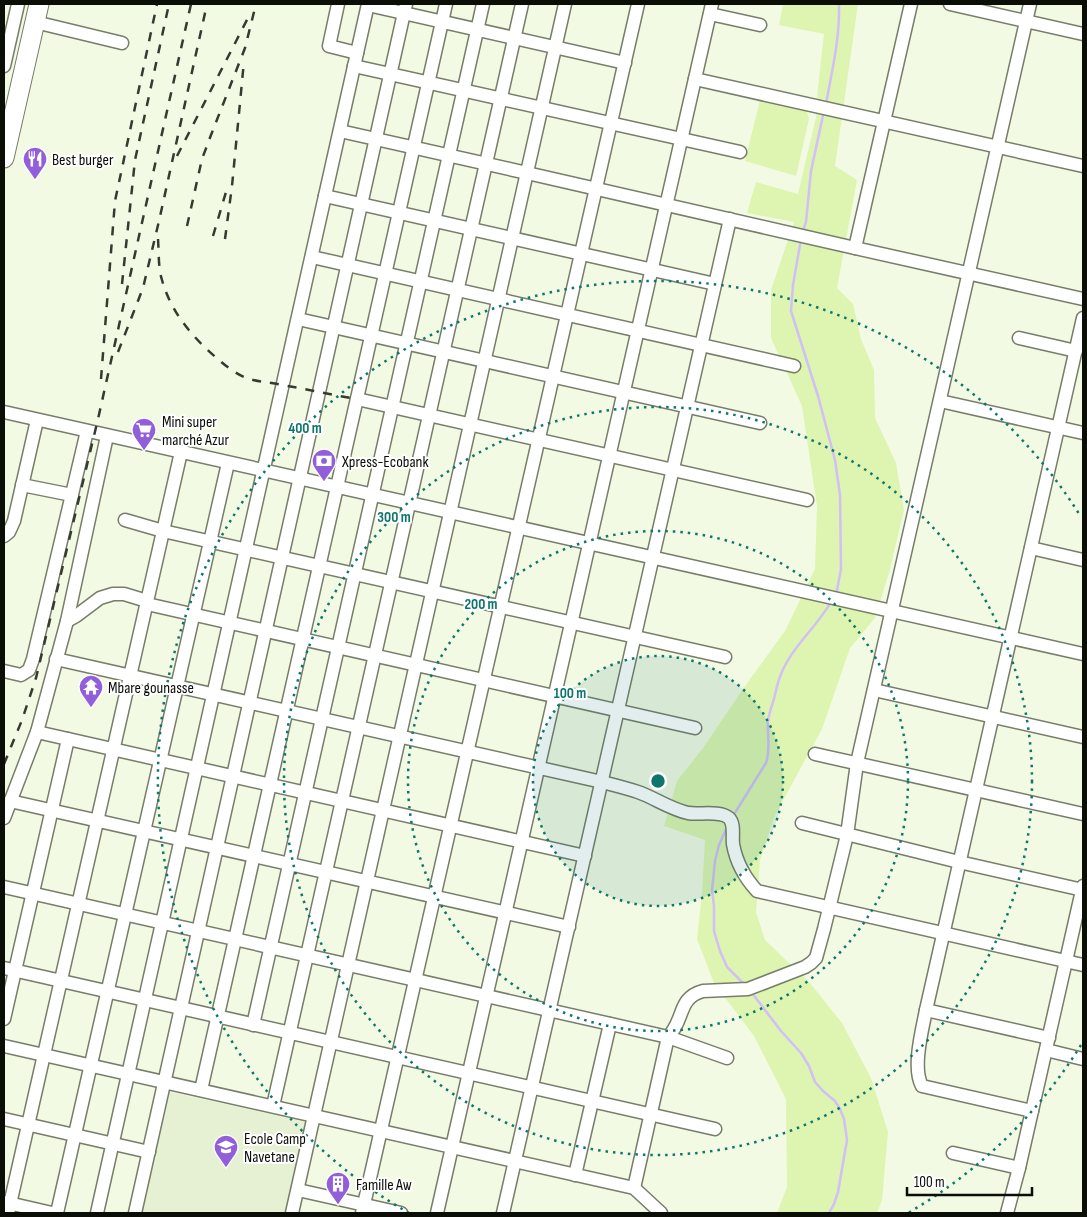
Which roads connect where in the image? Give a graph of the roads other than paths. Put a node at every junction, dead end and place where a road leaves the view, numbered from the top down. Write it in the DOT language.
graph roads {
  1 [pos="18,4"];
  2 [pos="39,4"];
  3 [pos="338,4"];
  4 [pos="368,4"];
  5 [pos="446,4"];
  6 [pos="483,4"];
  7 [pos="522,4"];
  8 [pos="565,4"];
  9 [pos="638,4"];
  10 [pos="911,4"];
  11 [pos="950,4"];
  12 [pos="1030,4"];
  13 [pos="405,8"];
  14 [pos="711,9"];
  15 [pos="1026,21"];
  16 [pos="35,22"];
  17 [pos="442,22"];
  18 [pos="760,25"];
  19 [pos="477,30"];
  20 [pos="1083,34"];
  21 [pos="514,38"];
  22 [pos="122,43"];
  23 [pos="555,47"];
  24 [pos="356,59"];
  25 [pos="624,63"];
  26 [pos="4,66"];
  27 [pos="390,74"];
  28 [pos="695,78"];
  29 [pos="428,82"];
  30 [pos="464,90"];
  31 [pos="500,98"];
  32 [pos="542,107"];
  33 [pos="884,121"];
  34 [pos="611,123"];
  35 [pos="340,131"];
  36 [pos="682,138"];
  37 [pos="376,140"];
  38 [pos="998,147"];
  39 [pos="413,148"];
  40 [pos="740,152"];
  41 [pos="449,156"];
  42 [pos="4,158"];
  43 [pos="485,164"];
  44 [pos="1083,166"];
  45 [pos="527,172"];
  46 [pos="596,189"];
  47 [pos="325,196"];
  48 [pos="361,204"];
  49 [pos="666,205"];
  50 [pos="399,212"];
  51 [pos="730,219"];
  52 [pos="434,220"];
  53 [pos="471,228"];
  54 [pos="512,238"];
  55 [pos="855,248"];
  56 [pos="581,254"];
  57 [pos="312,257"];
  58 [pos="347,265"];
  59 [pos="652,269"];
  60 [pos="385,273"];
  61 [pos="969,273"];
  62 [pos="421,282"];
  63 [pos="715,284"];
  64 [pos="457,290"];
  65 [pos="499,299"];
  66 [pos="1083,299"];
  67 [pos="567,314"];
  68 [pos="1083,318"];
  69 [pos="298,319"];
  70 [pos="334,327"];
  71 [pos="638,330"];
  72 [pos="371,336"];
  73 [pos="1019,338"];
  74 [pos="407,344"];
  75 [pos="701,345"];
  76 [pos="1076,351"];
  77 [pos="443,352"];
  78 [pos="485,361"];
  79 [pos="794,366"];
  80 [pos="553,377"];
  81 [pos="624,393"];
  82 [pos="357,399"];
  83 [pos="940,401"];
  84 [pos="392,407"];
  85 [pos="687,407"];
  86 [pos="4,412"];
  87 [pos="429,415"];
  88 [pos="38,420"];
  89 [pos="760,423"];
  90 [pos="470,424"];
  91 [pos="1058,427"];
  92 [pos="87,431"];
  93 [pos="1083,433"];
  94 [pos="107,436"];
  95 [pos="538,440"];
  96 [pos="181,452"];
  97 [pos="609,456"];
  98 [pos="228,463"];
  99 [pos="673,470"];
  100 [pos="263,471"];
  101 [pos="300,479"];
  102 [pos="22,485"];
  103 [pos="337,488"];
  104 [pos="72,495"];
  105 [pos="372,496"];
  106 [pos="807,500"];
  107 [pos="409,504"];
  108 [pos="450,513"];
  109 [pos="125,520"];
  110 [pos="518,528"];
  111 [pos="163,530"];
  112 [pos="4,536"];
  113 [pos="210,541"];
  114 [pos="589,544"];
  115 [pos="1031,548"];
  116 [pos="246,549"];
  117 [pos="282,557"];
  118 [pos="652,559"];
  119 [pos="1083,560"];
  120 [pos="319,566"];
  121 [pos="355,574"];
  122 [pos="391,582"];
  123 [pos="433,591"];
  124 [pos="147,603"];
  125 [pos="500,607"];
  126 [pos="892,611"];
  127 [pos="193,615"];
  128 [pos="67,621"];
  129 [pos="229,623"];
  130 [pos="571,623"];
  131 [pos="266,631"];
  132 [pos="635,637"];
  133 [pos="1010,638"];
  134 [pos="302,639"];
  135 [pos="338,647"];
  136 [pos="1083,654"];
  137 [pos="375,656"];
  138 [pos="724,657"];
  139 [pos="56,659"];
  140 [pos="416,665"];
  141 [pos="4,671"];
  142 [pos="130,676"];
  143 [pos="484,680"];
  144 [pos="177,686"];
  145 [pos="874,690"];
  146 [pos="213,694"];
  147 [pos="555,696"];
  148 [pos="250,702"];
  149 [pos="618,710"];
  150 [pos="286,711"];
  151 [pos="992,716"];
  152 [pos="322,719"];
  153 [pos="358,727"];
  154 [pos="695,728"];
  155 [pos="37,732"];
  156 [pos="400,736"];
  157 [pos="1083,737"];
  158 [pos="68,739"];
  159 [pos="113,750"];
  160 [pos="468,752"];
  161 [pos="815,754"];
  162 [pos="160,760"];
  163 [pos="857,763"];
  164 [pos="538,768"];
  165 [pos="197,769"];
  166 [pos="233,777"];
  167 [pos="602,782"];
  168 [pos="270,785"];
  169 [pos="976,790"];
  170 [pos="305,793"];
  171 [pos="10,801"];
  172 [pos="342,801"];
  173 [pos="51,810"];
  174 [pos="383,811"];
  175 [pos="1083,814"];
  176 [pos="4,818"];
  177 [pos="97,821"];
  178 [pos="802,823"];
  179 [pos="450,826"];
  180 [pos="144,831"];
  181 [pos="847,834"];
  182 [pos="181,840"];
  183 [pos="521,842"];
  184 [pos="217,848"];
  185 [pos="254,856"];
  186 [pos="585,856"];
  187 [pos="959,862"];
  188 [pos="289,864"];
  189 [pos="326,872"];
  190 [pos="367,882"];
  191 [pos="4,887"];
  192 [pos="1083,889"];
  193 [pos="32,893"];
  194 [pos="434,897"];
  195 [pos="78,904"];
  196 [pos="830,908"];
  197 [pos="505,913"];
  198 [pos="125,914"];
  199 [pos="162,922"];
  200 [pos="568,927"];
  201 [pos="198,931"];
  202 [pos="943,934"];
  203 [pos="235,939"];
  204 [pos="271,947"];
  205 [pos="307,955"];
  206 [pos="1066,962"];
  207 [pos="348,964"];
  208 [pos="1083,965"];
  209 [pos="9,970"];
  210 [pos="416,980"];
  211 [pos="61,981"];
  212 [pos="108,992"];
  213 [pos="486,996"];
  214 [pos="145,1000"];
  215 [pos="181,1008"];
  216 [pos="550,1010"];
  217 [pos="926,1010"];
  218 [pos="217,1017"];
  219 [pos="4,1019"];
  220 [pos="610,1024"];
  221 [pos="253,1025"];
  222 [pos="290,1033"];
  223 [pos="668,1037"];
  224 [pos="331,1042"];
  225 [pos="1047,1044"];
  226 [pos="4,1046"];
  227 [pos="44,1055"];
  228 [pos="398,1057"];
  229 [pos="727,1058"];
  230 [pos="1083,1059"];
  231 [pos="91,1065"];
  232 [pos="469,1073"];
  233 [pos="128,1074"];
  234 [pos="164,1082"];
  235 [pos="532,1088"];
  236 [pos="201,1090"];
  237 [pos="592,1101"];
  238 [pos="273,1106"];
  239 [pos="1032,1111"];
  240 [pos="650,1114"];
  241 [pos="314,1116"];
  242 [pos="4,1119"];
  243 [pos="28,1125"];
  244 [pos="715,1129"];
  245 [pos="381,1131"];
  246 [pos="75,1136"];
  247 [pos="112,1144"];
  248 [pos="452,1147"];
  249 [pos="149,1152"];
  250 [pos="953,1153"];
  251 [pos="515,1161"];
  252 [pos="1019,1168"];
  253 [pos="575,1175"];
  254 [pos="634,1188"];
  255 [pos="298,1190"];
  256 [pos="7,1207"];
  257 [pos="363,1209"];
  258 [pos="52,1213"];
  259 [pos="57,1213"];
  260 [pos="97,1213"];
  261 [pos="135,1213"];
  262 [pos="292,1213"];
  263 [pos="401,1213"];
  264 [pos="437,1213"];
  265 [pos="503,1213"];
  266 [pos="661,1213"];
  267 [pos="1007,1213"];
  1 -- 26 [label="street"];
  2 -- 16 [label="highway"];
  3 -- 24 [label="street"];
  4 -- 13 [label="street"];
  4 -- 24 [label="street"];
  5 -- 17 [label="street"];
  6 -- 19 [label="street"];
  7 -- 21 [label="street"];
  8 -- 23 [label="street"];
  9 -- 25 [label="street"];
  10 -- 33 [label="street"];
  11 -- 15 [label="street"];
  12 -- 15 [label="street"];
  13 -- 17 [label="street"];
  13 -- 27 [label="street"];
  14 -- 18 [label="street"];
  14 -- 28 [label="street"];
  15 -- 20 [label="street"];
  15 -- 38 [label="street"];
  16 -- 22 [label="street"];
  16 -- 42 [label="highway"];
  17 -- 19 [label="street"];
  17 -- 29 [label="street"];
  19 -- 21 [label="street"];
  19 -- 30 [label="street"];
  21 -- 23 [label="street"];
  21 -- 31 [label="street"];
  23 -- 25 [label="street"];
  23 -- 32 [label="street"];
  24 -- 27 [label="street"];
  24 -- 35 [label="street"];
  25 -- 34 [label="street"];
  27 -- 29 [label="street"];
  27 -- 37 [label="street"];
  28 -- 33 [label="street"];
  28 -- 36 [label="street"];
  29 -- 30 [label="street"];
  29 -- 39 [label="street"];
  30 -- 31 [label="street"];
  30 -- 41 [label="street"];
  31 -- 32 [label="street"];
  31 -- 43 [label="street"];
  32 -- 34 [label="street"];
  32 -- 45 [label="street"];
  33 -- 38 [label="street"];
  33 -- 55 [label="street"];
  34 -- 36 [label="street"];
  34 -- 46 [label="street"];
  35 -- 37 [label="street"];
  35 -- 47 [label="street"];
  36 -- 40 [label="street"];
  36 -- 49 [label="street"];
  37 -- 39 [label="street"];
  37 -- 48 [label="street"];
  38 -- 44 [label="street"];
  38 -- 61 [label="street"];
  39 -- 41 [label="street"];
  39 -- 50 [label="street"];
  41 -- 43 [label="street"];
  41 -- 52 [label="street"];
  43 -- 45 [label="street"];
  43 -- 53 [label="street"];
  45 -- 46 [label="street"];
  45 -- 54 [label="street"];
  46 -- 49 [label="street"];
  46 -- 56 [label="street"];
  47 -- 48 [label="street"];
  47 -- 57 [label="street"];
  48 -- 50 [label="street"];
  48 -- 58 [label="street"];
  49 -- 51 [label="street"];
  49 -- 59 [label="street"];
  50 -- 52 [label="street"];
  50 -- 60 [label="street"];
  51 -- 55 [label="street"];
  51 -- 63 [label="street"];
  52 -- 53 [label="street"];
  52 -- 62 [label="street"];
  53 -- 54 [label="street"];
  53 -- 64 [label="street"];
  54 -- 56 [label="street"];
  54 -- 65 [label="street"];
  55 -- 61 [label="street"];
  56 -- 59 [label="street"];
  56 -- 67 [label="street"];
  57 -- 58 [label="street"];
  57 -- 69 [label="street"];
  58 -- 60 [label="street"];
  58 -- 70 [label="street"];
  59 -- 63 [label="street"];
  59 -- 71 [label="street"];
  60 -- 62 [label="street"];
  60 -- 72 [label="street"];
  61 -- 66 [label="street"];
  61 -- 83 [label="street"];
  62 -- 64 [label="street"];
  62 -- 74 [label="street"];
  63 -- 75 [label="street"];
  64 -- 65 [label="street"];
  64 -- 77 [label="street"];
  65 -- 67 [label="street"];
  65 -- 78 [label="street"];
  67 -- 71 [label="street"];
  67 -- 80 [label="street"];
  68 -- 76 [label="street"];
  69 -- 70 [label="street"];
  69 -- 100 [label="street"];
  70 -- 72 [label="street"];
  70 -- 101 [label="street"];
  71 -- 75 [label="street"];
  71 -- 81 [label="street"];
  72 -- 74 [label="street"];
  72 -- 82 [label="street"];
  73 -- 76 [label="street"];
  74 -- 77 [label="street"];
  74 -- 84 [label="street"];
  75 -- 79 [label="street"];
  75 -- 85 [label="street"];
  76 -- 91 [label="street"];
  77 -- 78 [label="street"];
  77 -- 87 [label="street"];
  78 -- 80 [label="street"];
  78 -- 90 [label="street"];
  80 -- 81 [label="street"];
  80 -- 95 [label="street"];
  81 -- 85 [label="street"];
  81 -- 97 [label="street"];
  82 -- 84 [label="street"];
  82 -- 103 [label="street"];
  83 -- 91 [label="street"];
  83 -- 126 [label="street"];
  84 -- 87 [label="street"];
  84 -- 105 [label="street"];
  85 -- 89 [label="street"];
  85 -- 99 [label="street"];
  86 -- 88 [label="street"];
  87 -- 90 [label="street"];
  87 -- 107 [label="street"];
  88 -- 92 [label="street"];
  88 -- 102 [label="street"];
  90 -- 95 [label="street"];
  90 -- 108 [label="street"];
  91 -- 93 [label="street"];
  91 -- 115 [label="street"];
  92 -- 94 [label="street"];
  92 -- 104 [label="street"];
  94 -- 96 [label="street"];
  94 -- 128 [label="street"];
  95 -- 97 [label="street"];
  95 -- 110 [label="street"];
  96 -- 98 [label="street"];
  96 -- 111 [label="street"];
  97 -- 99 [label="street"];
  97 -- 114 [label="street"];
  98 -- 100 [label="street"];
  98 -- 113 [label="street"];
  99 -- 106 [label="street"];
  99 -- 118 [label="street"];
  100 -- 101 [label="street"];
  100 -- 116 [label="street"];
  101 -- 103 [label="street"];
  101 -- 117 [label="street"];
  102 -- 104 [label="street"];
  102 -- 112 [label="street"];
  103 -- 105 [label="street"];
  103 -- 120 [label="street"];
  104 -- 141 [label="street"];
  105 -- 107 [label="street"];
  105 -- 121 [label="street"];
  107 -- 108 [label="street"];
  107 -- 122 [label="street"];
  108 -- 110 [label="street"];
  108 -- 123 [label="street"];
  109 -- 111 [label="street"];
  110 -- 114 [label="street"];
  110 -- 125 [label="street"];
  111 -- 113 [label="street"];
  111 -- 124 [label="street"];
  113 -- 116 [label="street"];
  113 -- 127 [label="street"];
  114 -- 118 [label="street"];
  114 -- 130 [label="street"];
  115 -- 119 [label="street"];
  115 -- 133 [label="street"];
  116 -- 117 [label="street"];
  116 -- 129 [label="street"];
  117 -- 120 [label="street"];
  117 -- 131 [label="street"];
  118 -- 126 [label="street"];
  118 -- 132 [label="street"];
  120 -- 121 [label="street"];
  120 -- 134 [label="street"];
  121 -- 122 [label="street"];
  121 -- 135 [label="street"];
  122 -- 123 [label="street"];
  122 -- 137 [label="street"];
  123 -- 125 [label="street"];
  123 -- 140 [label="street"];
  124 -- 127 [label="street"];
  124 -- 128 [label="street"];
  124 -- 142 [label="street"];
  125 -- 130 [label="street"];
  125 -- 143 [label="street"];
  126 -- 133 [label="street"];
  126 -- 145 [label="street"];
  127 -- 129 [label="street"];
  127 -- 144 [label="street"];
  128 -- 139 [label="street"];
  129 -- 131 [label="street"];
  129 -- 146 [label="street"];
  130 -- 132 [label="street"];
  130 -- 147 [label="street"];
  131 -- 134 [label="street"];
  131 -- 148 [label="street"];
  132 -- 138 [label="street"];
  132 -- 149 [label="street"];
  133 -- 136 [label="street"];
  133 -- 151 [label="street"];
  134 -- 135 [label="street"];
  134 -- 150 [label="street"];
  135 -- 137 [label="street"];
  135 -- 152 [label="street"];
  137 -- 140 [label="street"];
  137 -- 153 [label="street"];
  139 -- 142 [label="street"];
  139 -- 155 [label="street"];
  140 -- 143 [label="street"];
  140 -- 156 [label="street"];
  142 -- 144 [label="street"];
  142 -- 159 [label="street"];
  143 -- 147 [label="street"];
  143 -- 160 [label="street"];
  144 -- 146 [label="street"];
  144 -- 162 [label="street"];
  145 -- 151 [label="street"];
  145 -- 163 [label="street"];
  146 -- 148 [label="street"];
  146 -- 165 [label="street"];
  147 -- 149 [label="street"];
  147 -- 164 [label="street"];
  148 -- 150 [label="street"];
  148 -- 166 [label="street"];
  149 -- 154 [label="street"];
  149 -- 167 [label="street"];
  150 -- 152 [label="street"];
  150 -- 168 [label="street"];
  151 -- 157 [label="street"];
  151 -- 169 [label="street"];
  152 -- 153 [label="street"];
  152 -- 170 [label="street"];
  153 -- 156 [label="street"];
  153 -- 172 [label="street"];
  155 -- 158 [label="street"];
  155 -- 171 [label="street"];
  156 -- 160 [label="street"];
  156 -- 174 [label="street"];
  158 -- 159 [label="street"];
  158 -- 173 [label="street"];
  159 -- 162 [label="street"];
  159 -- 177 [label="street"];
  160 -- 164 [label="street"];
  160 -- 179 [label="street"];
  161 -- 163 [label="street"];
  162 -- 165 [label="street"];
  162 -- 180 [label="street"];
  163 -- 169 [label="street"];
  163 -- 181 [label="street"];
  164 -- 167 [label="street"];
  164 -- 183 [label="street"];
  165 -- 166 [label="street"];
  165 -- 182 [label="street"];
  166 -- 168 [label="street"];
  166 -- 184 [label="street"];
  167 -- 186 [label="street"];
  167 -- 196 [label="street"];
  168 -- 170 [label="street"];
  168 -- 185 [label="street"];
  169 -- 175 [label="street"];
  169 -- 187 [label="street"];
  170 -- 172 [label="street"];
  170 -- 188 [label="street"];
  171 -- 173 [label="street"];
  171 -- 176 [label="street"];
  172 -- 174 [label="street"];
  172 -- 189 [label="street"];
  173 -- 177 [label="street"];
  173 -- 193 [label="street"];
  174 -- 179 [label="street"];
  174 -- 190 [label="street"];
  177 -- 180 [label="street"];
  177 -- 195 [label="street"];
  178 -- 181 [label="street"];
  179 -- 183 [label="street"];
  179 -- 194 [label="street"];
  180 -- 182 [label="street"];
  180 -- 198 [label="street"];
  181 -- 187 [label="street"];
  181 -- 196 [label="street"];
  182 -- 184 [label="street"];
  182 -- 199 [label="street"];
  183 -- 186 [label="street"];
  183 -- 197 [label="street"];
  184 -- 185 [label="street"];
  184 -- 201 [label="street"];
  185 -- 188 [label="street"];
  185 -- 203 [label="street"];
  186 -- 200 [label="street"];
  187 -- 192 [label="street"];
  187 -- 202 [label="street"];
  188 -- 189 [label="street"];
  188 -- 204 [label="street"];
  189 -- 190 [label="street"];
  189 -- 205 [label="street"];
  190 -- 194 [label="street"];
  190 -- 207 [label="street"];
  191 -- 193 [label="street"];
  192 -- 206 [label="street"];
  193 -- 195 [label="street"];
  193 -- 209 [label="street"];
  194 -- 197 [label="street"];
  194 -- 210 [label="street"];
  195 -- 198 [label="street"];
  195 -- 211 [label="street"];
  196 -- 202 [label="street"];
  196 -- 223 [label="street"];
  197 -- 200 [label="street"];
  197 -- 213 [label="street"];
  198 -- 199 [label="street"];
  198 -- 212 [label="street"];
  199 -- 201 [label="street"];
  199 -- 214 [label="street"];
  200 -- 216 [label="street"];
  201 -- 203 [label="street"];
  201 -- 215 [label="street"];
  202 -- 206 [label="street"];
  202 -- 217 [label="street"];
  203 -- 204 [label="street"];
  203 -- 218 [label="street"];
  204 -- 205 [label="street"];
  204 -- 221 [label="street"];
  205 -- 207 [label="street"];
  205 -- 222 [label="street"];
  206 -- 208 [label="street"];
  206 -- 225 [label="street"];
  207 -- 210 [label="street"];
  207 -- 224 [label="street"];
  209 -- 211 [label="street"];
  209 -- 219 [label="street"];
  210 -- 213 [label="street"];
  210 -- 228 [label="street"];
  211 -- 212 [label="street"];
  211 -- 227 [label="street"];
  212 -- 214 [label="street"];
  212 -- 231 [label="street"];
  213 -- 216 [label="street"];
  213 -- 232 [label="street"];
  214 -- 215 [label="street"];
  214 -- 233 [label="street"];
  215 -- 218 [label="street"];
  215 -- 234 [label="street"];
  216 -- 220 [label="street"];
  216 -- 235 [label="street"];
  217 -- 225 [label="street"];
  217 -- 239 [label="street"];
  218 -- 221 [label="street"];
  218 -- 236 [label="street"];
  220 -- 223 [label="street"];
  220 -- 237 [label="street"];
  221 -- 222 [label="street"];
  222 -- 224 [label="street"];
  222 -- 238 [label="street"];
  223 -- 229 [label="street"];
  223 -- 240 [label="street"];
  224 -- 228 [label="street"];
  224 -- 241 [label="street"];
  225 -- 230 [label="street"];
  225 -- 239 [label="street"];
  226 -- 227 [label="street"];
  227 -- 231 [label="street"];
  227 -- 243 [label="street"];
  228 -- 232 [label="street"];
  228 -- 245 [label="street"];
  231 -- 233 [label="street"];
  231 -- 246 [label="street"];
  232 -- 235 [label="street"];
  232 -- 248 [label="street"];
  233 -- 234 [label="street"];
  233 -- 247 [label="street"];
  234 -- 236 [label="street"];
  234 -- 249 [label="street"];
  235 -- 237 [label="street"];
  235 -- 251 [label="street"];
  236 -- 238 [label="street"];
  237 -- 240 [label="street"];
  237 -- 253 [label="street"];
  238 -- 241 [label="street"];
  239 -- 252 [label="street"];
  240 -- 244 [label="street"];
  240 -- 254 [label="street"];
  241 -- 245 [label="street"];
  241 -- 255 [label="street"];
  242 -- 243 [label="street"];
  243 -- 246 [label="street"];
  243 -- 256 [label="street"];
  245 -- 248 [label="street"];
  245 -- 257 [label="street"];
  246 -- 247 [label="street"];
  246 -- 259 [label="street"];
  247 -- 249 [label="street"];
  247 -- 260 [label="street"];
  248 -- 251 [label="street"];
  248 -- 264 [label="street"];
  249 -- 261 [label="street"];
  250 -- 252 [label="street"];
  251 -- 253 [label="street"];
  251 -- 265 [label="street"];
  252 -- 267 [label="street"];
  253 -- 254 [label="street"];
  254 -- 266 [label="street"];
  255 -- 257 [label="street"];
  255 -- 262 [label="street"];
  256 -- 258 [label="street"];
  257 -- 263 [label="street"];
}
